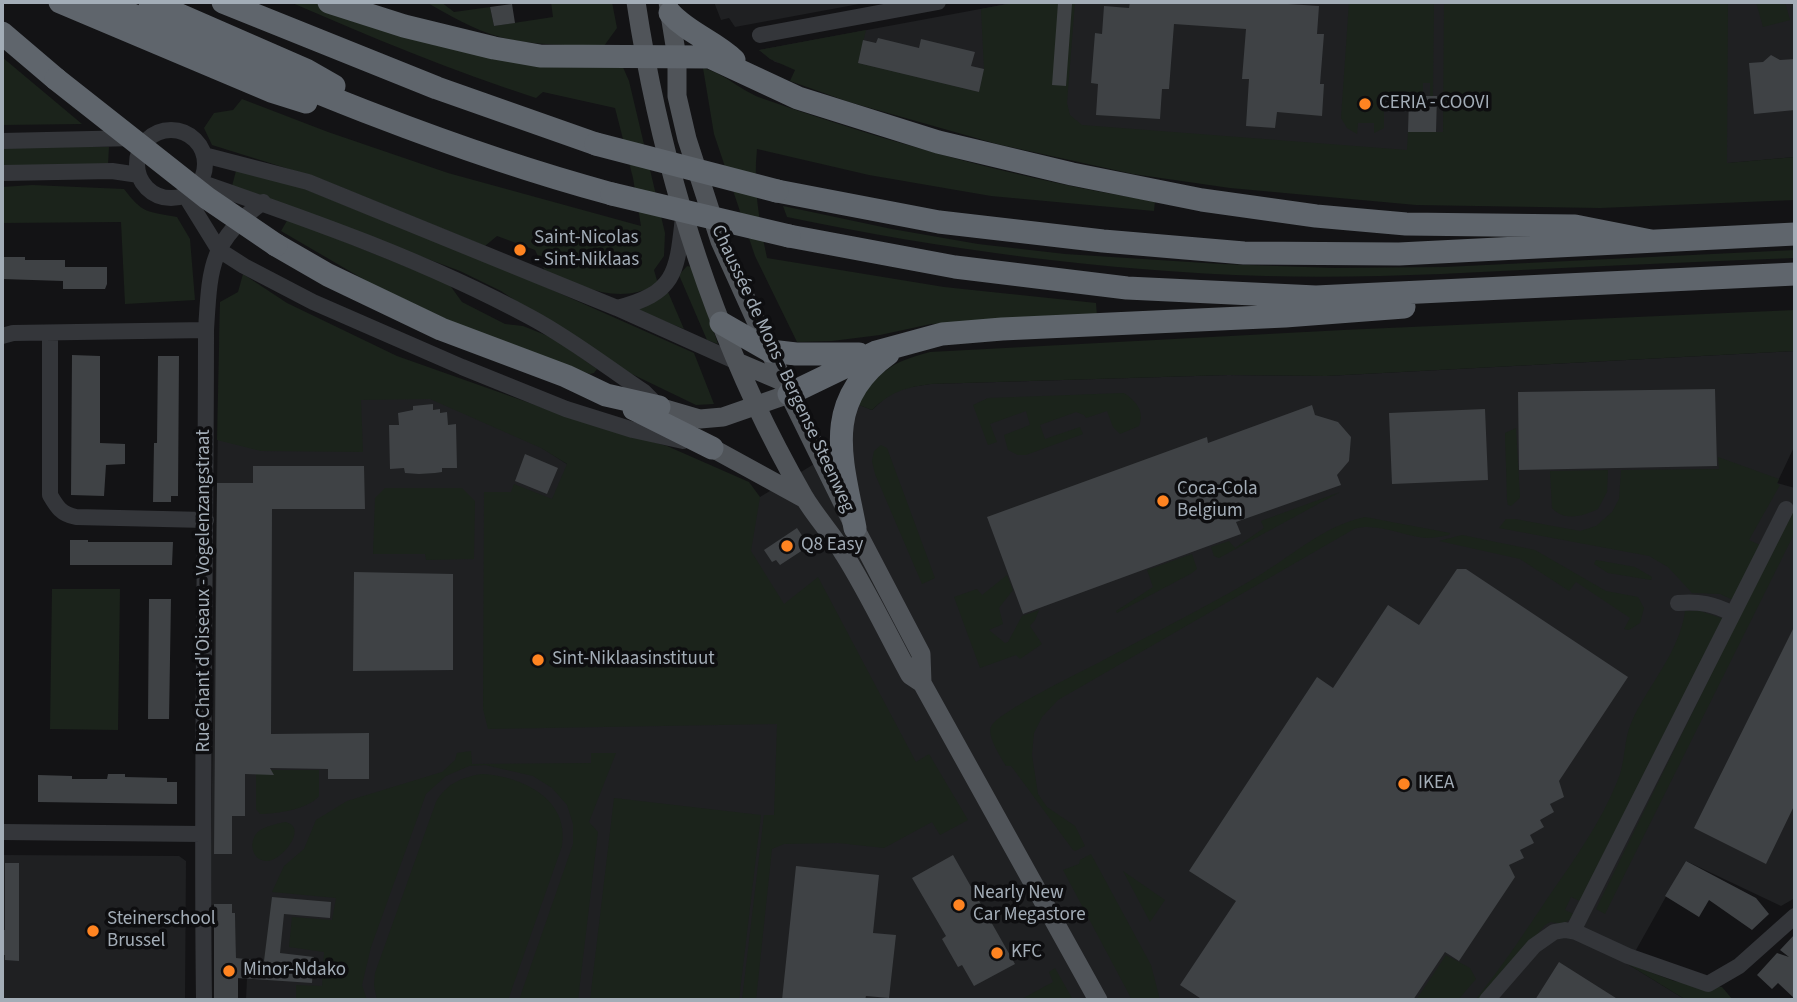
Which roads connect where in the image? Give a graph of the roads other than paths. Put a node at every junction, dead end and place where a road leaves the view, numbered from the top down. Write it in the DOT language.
graph roads {
  1 [pos="60,2"];
  2 [pos="102,2"];
  3 [pos="150,2"];
  4 [pos="223,2"];
  5 [pos="328,2"];
  6 [pos="636,2"];
  7 [pos="938,2"];
  8 [pos="246,8"];
  9 [pos="669,8"];
  10 [pos="2,33"];
  11 [pos="760,35"];
  12 [pos="645,57"];
  13 [pos="677,58"];
  14 [pos="746,72"];
  15 [pos="326,96"];
  16 [pos="397,122"];
  17 [pos="148,139"];
  18 [pos="2,141"];
  19 [pos="204,155"];
  20 [pos="2,173"];
  21 [pos="139,175"];
  22 [pos="200,182"];
  23 [pos="186,195"];
  24 [pos="263,202"];
  25 [pos="683,217"];
  26 [pos="1795,234"];
  27 [pos="1651,240"];
  28 [pos="219,250"];
  29 [pos="1795,274"];
  30 [pos="1461,291"];
  31 [pos="617,308"];
  32 [pos="721,323"];
  33 [pos="206,330"];
  34 [pos="50,334"];
  35 [pos="2,337"];
  36 [pos="903,343"];
  37 [pos="770,351"];
  38 [pos="876,352"];
  39 [pos="737,362"];
  40 [pos="787,388"];
  41 [pos="606,395"];
  42 [pos="755,404"];
  43 [pos="659,407"];
  44 [pos="712,448"];
  45 [pos="805,499"];
  46 [pos="1786,509"];
  47 [pos="206,520"];
  48 [pos="855,528"];
  49 [pos="1678,603"];
  50 [pos="1733,614"];
  51 [pos="922,683"];
  52 [pos="2,832"];
  53 [pos="202,834"];
  54 [pos="1795,916"];
  55 [pos="1573,931"];
  56 [pos="204,1000"];
  57 [pos="1098,1000"];
  58 [pos="1487,1000"];
  1 -- 15 [label="highway"];
  2 -- 15 [label="highway"];
  3 -- 16 [label="highway"];
  4 -- 8 [label="highway"];
  5 -- 12 [label="highway"];
  6 -- 12 [label="main road, Chaussée de Mons - Bergense Steenweg"];
  7 -- 11 [label="street"];
  8 -- 27 [label="highway, bridge"];
  9 -- 13 [label="main road, Chaussée de Mons - Bergense Steenweg"];
  9 -- 14 [label="highway"];
  10 -- 41 [label="highway, bridge"];
  12 -- 13 [label="highway"];
  12 -- 25 [label="main road, Chaussée de Mons - Bergense Steenweg"];
  13 -- 14 [label="highway"];
  13 -- 37 [label="main road, Chaussée de Mons - Bergense Steenweg"];
  14 -- 27 [label="highway"];
  15 -- 16 [label="highway"];
  16 -- 30 [label="highway, bridge"];
  17 -- 18 [label="street"];
  17 -- 19 [label="street"];
  17 -- 21 [label="street"];
  19 -- 22 [label="street"];
  19 -- 31 [label="street"];
  20 -- 21 [label="street"];
  21 -- 23 [label="street"];
  22 -- 23 [label="street"];
  22 -- 24 [label="street"];
  23 -- 28 [label="street"];
  24 -- 28 [label="street, Rue Chant d'Oiseaux - Vogelenzangstraat"];
  24 -- 43 [label="street"];
  25 -- 31 [label="street"];
  25 -- 32 [label="main road, Chaussée de Mons - Bergense Steenweg"];
  26 -- 27 [label="highway"];
  28 -- 33 [label="street, Rue Chant d'Oiseaux - Vogelenzangstraat"];
  28 -- 44 [label="street"];
  29 -- 30 [label="highway"];
  30 -- 36 [label="highway"];
  31 -- 39 [label="street"];
  32 -- 37 [label="highway"];
  32 -- 39 [label="main road, Chaussée de Mons - Bergense Steenweg"];
  33 -- 34 [label="street"];
  33 -- 47 [label="street, Rue Chant d'Oiseaux - Vogelenzangstraat"];
  34 -- 35 [label="street"];
  34 -- 47 [label="street"];
  36 -- 38 [label="highway"];
  36 -- 48 [label="highway"];
  37 -- 38 [label="highway"];
  37 -- 40 [label="main road, Chaussée de Mons - Bergense Steenweg"];
  38 -- 40 [label="highway"];
  39 -- 40 [label="main road"];
  39 -- 42 [label="main road, Chaussée de Mons - Bergense Steenweg"];
  40 -- 42 [label="main road"];
  40 -- 48 [label="main road, Chaussée de Mons - Bergense Steenweg"];
  41 -- 43 [label="highway"];
  41 -- 44 [label="highway"];
  42 -- 43 [label="main road"];
  42 -- 45 [label="main road, Chaussée de Mons - Bergense Steenweg"];
  44 -- 45 [label="main road"];
  45 -- 51 [label="main road, Chaussée de Mons - Bergense Steenweg"];
  46 -- 50 [label="street"];
  47 -- 53 [label="street, Rue Chant d'Oiseaux - Vogelenzangstraat"];
  48 -- 51 [label="main road, Chaussée de Mons - Bergense Steenweg"];
  49 -- 50 [label="street"];
  50 -- 55 [label="street"];
  51 -- 57 [label="main road, Chaussée de Mons - Bergense Steenweg"];
  52 -- 53 [label="street"];
  53 -- 56 [label="street, Rue Chant d'Oiseaux - Vogelenzangstraat"];
  54 -- 55 [label="street"];
  55 -- 58 [label="street"];
}
